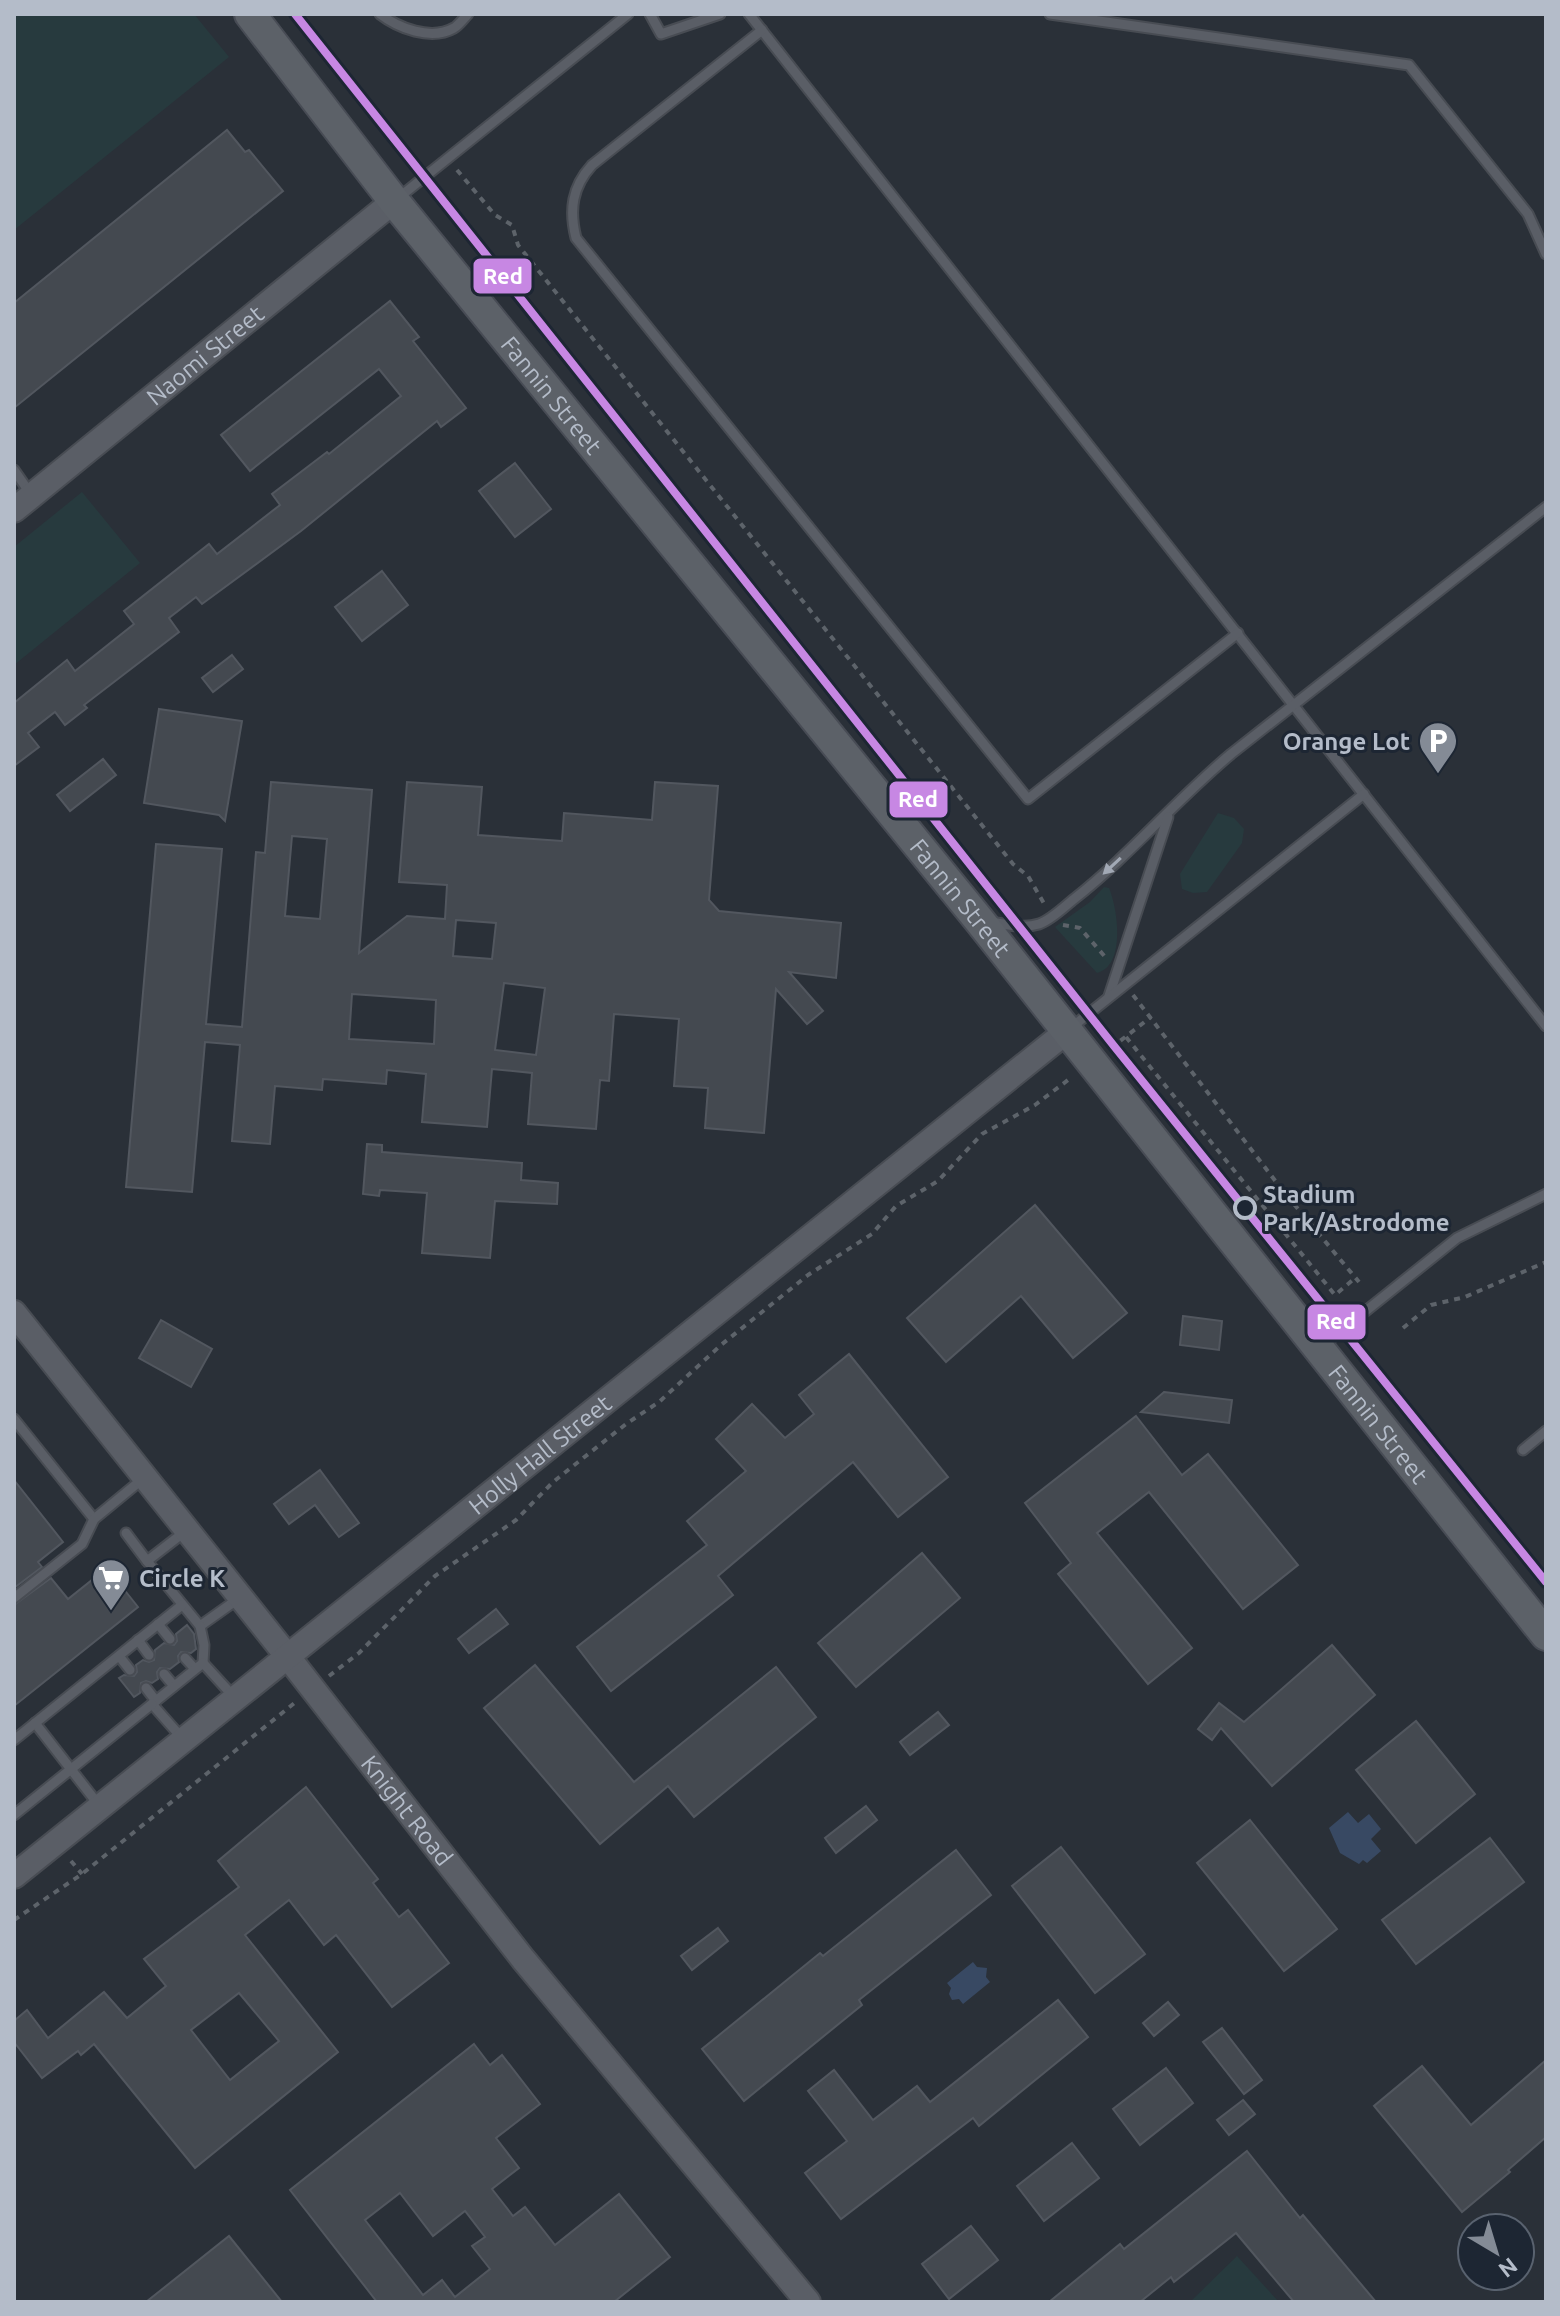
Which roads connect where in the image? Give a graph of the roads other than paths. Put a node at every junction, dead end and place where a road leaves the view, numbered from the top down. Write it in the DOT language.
graph roads {
  1 [pos="250,14"];
  2 [pos="380,14"];
  3 [pos="468,14"];
  4 [pos="628,14"];
  5 [pos="650,14"];
  6 [pos="720,14"];
  7 [pos="749,14"];
  8 [pos="1050,14"];
  9 [pos="762,30"];
  10 [pos="394,201"];
  11 [pos="1546,254"];
  12 [pos="14,470"];
  13 [pos="23,503"];
  14 [pos="1546,507"];
  15 [pos="1238,633"];
  16 [pos="1295,705"];
  17 [pos="1364,794"];
  18 [pos="1169,813"];
  19 [pos="979,920"];
  20 [pos="1109,996"];
  21 [pos="1546,1026"];
  22 [pos="1066,1032"];
  23 [pos="1546,1194"];
  24 [pos="14,1313"];
  25 [pos="1318,1349"];
  26 [pos="14,1419"];
  27 [pos="1546,1431"];
  28 [pos="1523,1450"];
  29 [pos="145,1477"];
  30 [pos="94,1519"];
  31 [pos="187,1530"];
  32 [pos="126,1533"];
  33 [pos="147,1561"];
  34 [pos="241,1597"];
  35 [pos="14,1598"];
  36 [pos="182,1605"];
  37 [pos="158,1624"];
  38 [pos="200,1626"];
  39 [pos="1546,1635"];
  40 [pos="170,1639"];
  41 [pos="138,1640"];
  42 [pos="149,1655"];
  43 [pos="119,1656"];
  44 [pos="288,1657"];
  45 [pos="185,1658"];
  46 [pos="199,1666"];
  47 [pos="130,1670"];
  48 [pos="164,1674"];
  49 [pos="174,1686"];
  50 [pos="146,1688"];
  51 [pos="236,1699"];
  52 [pos="154,1703"];
  53 [pos="35,1723"];
  54 [pos="14,1740"];
  55 [pos="184,1740"];
  56 [pos="71,1769"];
  57 [pos="101,1807"];
  58 [pos="14,1815"];
  59 [pos="14,1876"];
  60 [pos="808,2302"];
  1 -- 10 [label="main road, Fannin Street"];
  2 -- 3 [label="lane"];
  4 -- 10 [label="lane"];
  5 -- 6 [label="lane"];
  7 -- 9 [label="lane"];
  8 -- 11 [label="lane"];
  9 -- 15 [label="lane"];
  9 -- 15 [label="lane"];
  10 -- 13 [label="street, Naomi Street"];
  10 -- 19 [label="main road, Fannin Street"];
  12 -- 13 [label="lane"];
  14 -- 16 [label="lane"];
  15 -- 16 [label="lane"];
  16 -- 17 [label="lane"];
  16 -- 18 [label="lane"];
  17 -- 20 [label="lane"];
  17 -- 21 [label="lane"];
  18 -- 19 [label="lane, one-way"];
  18 -- 20 [label="lane"];
  19 -- 22 [label="main road, Fannin Street"];
  20 -- 22 [label="lane"];
  22 -- 25 [label="main road, Fannin Street"];
  22 -- 44 [label="street, Holly Hall Street"];
  23 -- 25 [label="lane"];
  24 -- 29 [label="street, Knight Road"];
  25 -- 39 [label="main road, Fannin Street"];
  26 -- 30 [label="lane"];
  27 -- 28 [label="lane"];
  29 -- 30 [label="lane"];
  29 -- 31 [label="street, Knight Road"];
  30 -- 35 [label="lane"];
  31 -- 33 [label="lane"];
  31 -- 34 [label="street, Knight Road"];
  32 -- 33 [label="lane"];
  33 -- 36 [label="lane"];
  34 -- 38 [label="lane"];
  34 -- 44 [label="street, Knight Road"];
  36 -- 37 [label="lane"];
  36 -- 38 [label="lane"];
  37 -- 40 [label="lane"];
  37 -- 41 [label="lane"];
  38 -- 46 [label="lane"];
  41 -- 42 [label="lane"];
  41 -- 43 [label="lane"];
  43 -- 47 [label="lane"];
  43 -- 53 [label="lane"];
  44 -- 51 [label="street, Holly Hall Street"];
  44 -- 60 [label="street, Knight Road"];
  45 -- 46 [label="lane"];
  46 -- 49 [label="lane"];
  46 -- 51 [label="lane"];
  48 -- 49 [label="lane"];
  49 -- 52 [label="lane"];
  50 -- 52 [label="lane"];
  51 -- 55 [label="street, Holly Hall Street"];
  52 -- 55 [label="lane"];
  52 -- 56 [label="lane"];
  53 -- 54 [label="lane"];
  53 -- 56 [label="lane"];
  55 -- 57 [label="street, Holly Hall Street"];
  56 -- 57 [label="lane"];
  56 -- 58 [label="lane"];
  57 -- 59 [label="street, Holly Hall Street"];
}
